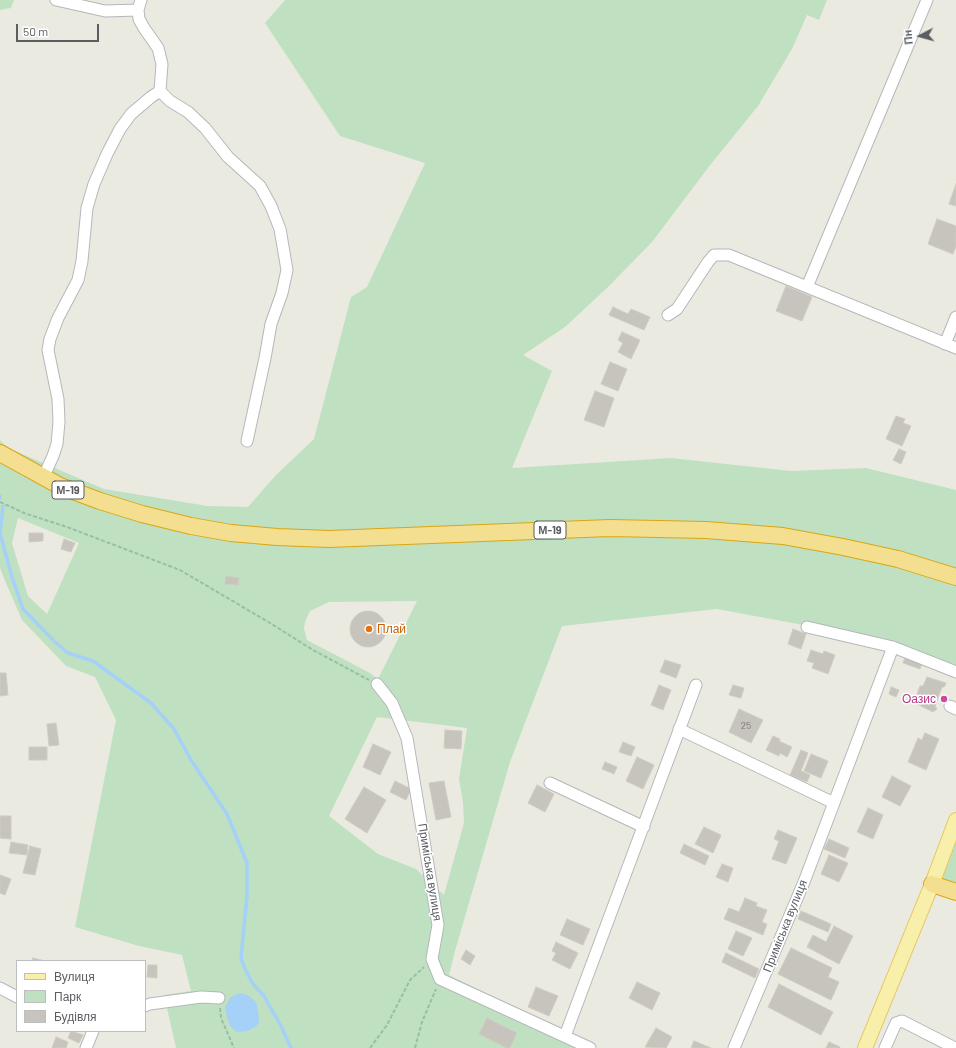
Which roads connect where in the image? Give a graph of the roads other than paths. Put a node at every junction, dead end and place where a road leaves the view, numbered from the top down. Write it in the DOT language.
graph roads {
  1 [pos="56,0"];
  2 [pos="927,0"];
  3 [pos="140,5"];
  4 [pos="160,91"];
  5 [pos="807,288"];
  6 [pos="672,312"];
  7 [pos="956,317"];
  8 [pos="945,344"];
  9 [pos="956,348"];
  10 [pos="247,441"];
  11 [pos="1,455"];
  12 [pos="43,478"];
  13 [pos="956,577"];
  14 [pos="807,626"];
  15 [pos="893,647"];
  16 [pos="956,672"];
  17 [pos="377,684"];
  18 [pos="696,685"];
  19 [pos="680,729"];
  20 [pos="550,783"];
  21 [pos="834,803"];
  22 [pos="956,820"];
  23 [pos="644,827"];
  24 [pos="932,884"];
  25 [pos="956,892"];
  26 [pos="0,988"];
  27 [pos="16,996"];
  28 [pos="219,998"];
  29 [pos="146,1006"];
  30 [pos="94,1032"];
  31 [pos="565,1036"];
  32 [pos="86,1048"];
  33 [pos="590,1048"];
  34 [pos="734,1048"];
  35 [pos="865,1048"];
  36 [pos="885,1048"];
  37 [pos="955,1048"];
  1 -- 3 [label="street"];
  2 -- 5 [label="street"];
  3 -- 4 [label="street"];
  4 -- 10 [label="street"];
  4 -- 12 [label="street"];
  5 -- 6 [label="street"];
  5 -- 8 [label="street"];
  7 -- 8 [label="street"];
  8 -- 9 [label="street"];
  11 -- 12 [label="highway, М-19"];
  12 -- 13 [label="highway, М-19"];
  14 -- 15 [label="street"];
  15 -- 16 [label="street"];
  15 -- 21 [label="street, Приміська вулиця"];
  17 -- 31 [label="street, Приміська вулиця"];
  18 -- 19 [label="street"];
  19 -- 21 [label="street"];
  19 -- 23 [label="street"];
  20 -- 23 [label="street"];
  21 -- 34 [label="street, Приміська вулиця"];
  22 -- 24 [label="main road"];
  23 -- 31 [label="street"];
  24 -- 25 [label="highway"];
  24 -- 35 [label="main road"];
  26 -- 27 [label="street"];
  28 -- 29 [label="street"];
  30 -- 32 [label="street"];
  31 -- 33 [label="street"];
  36 -- 37 [label="street"];
}
